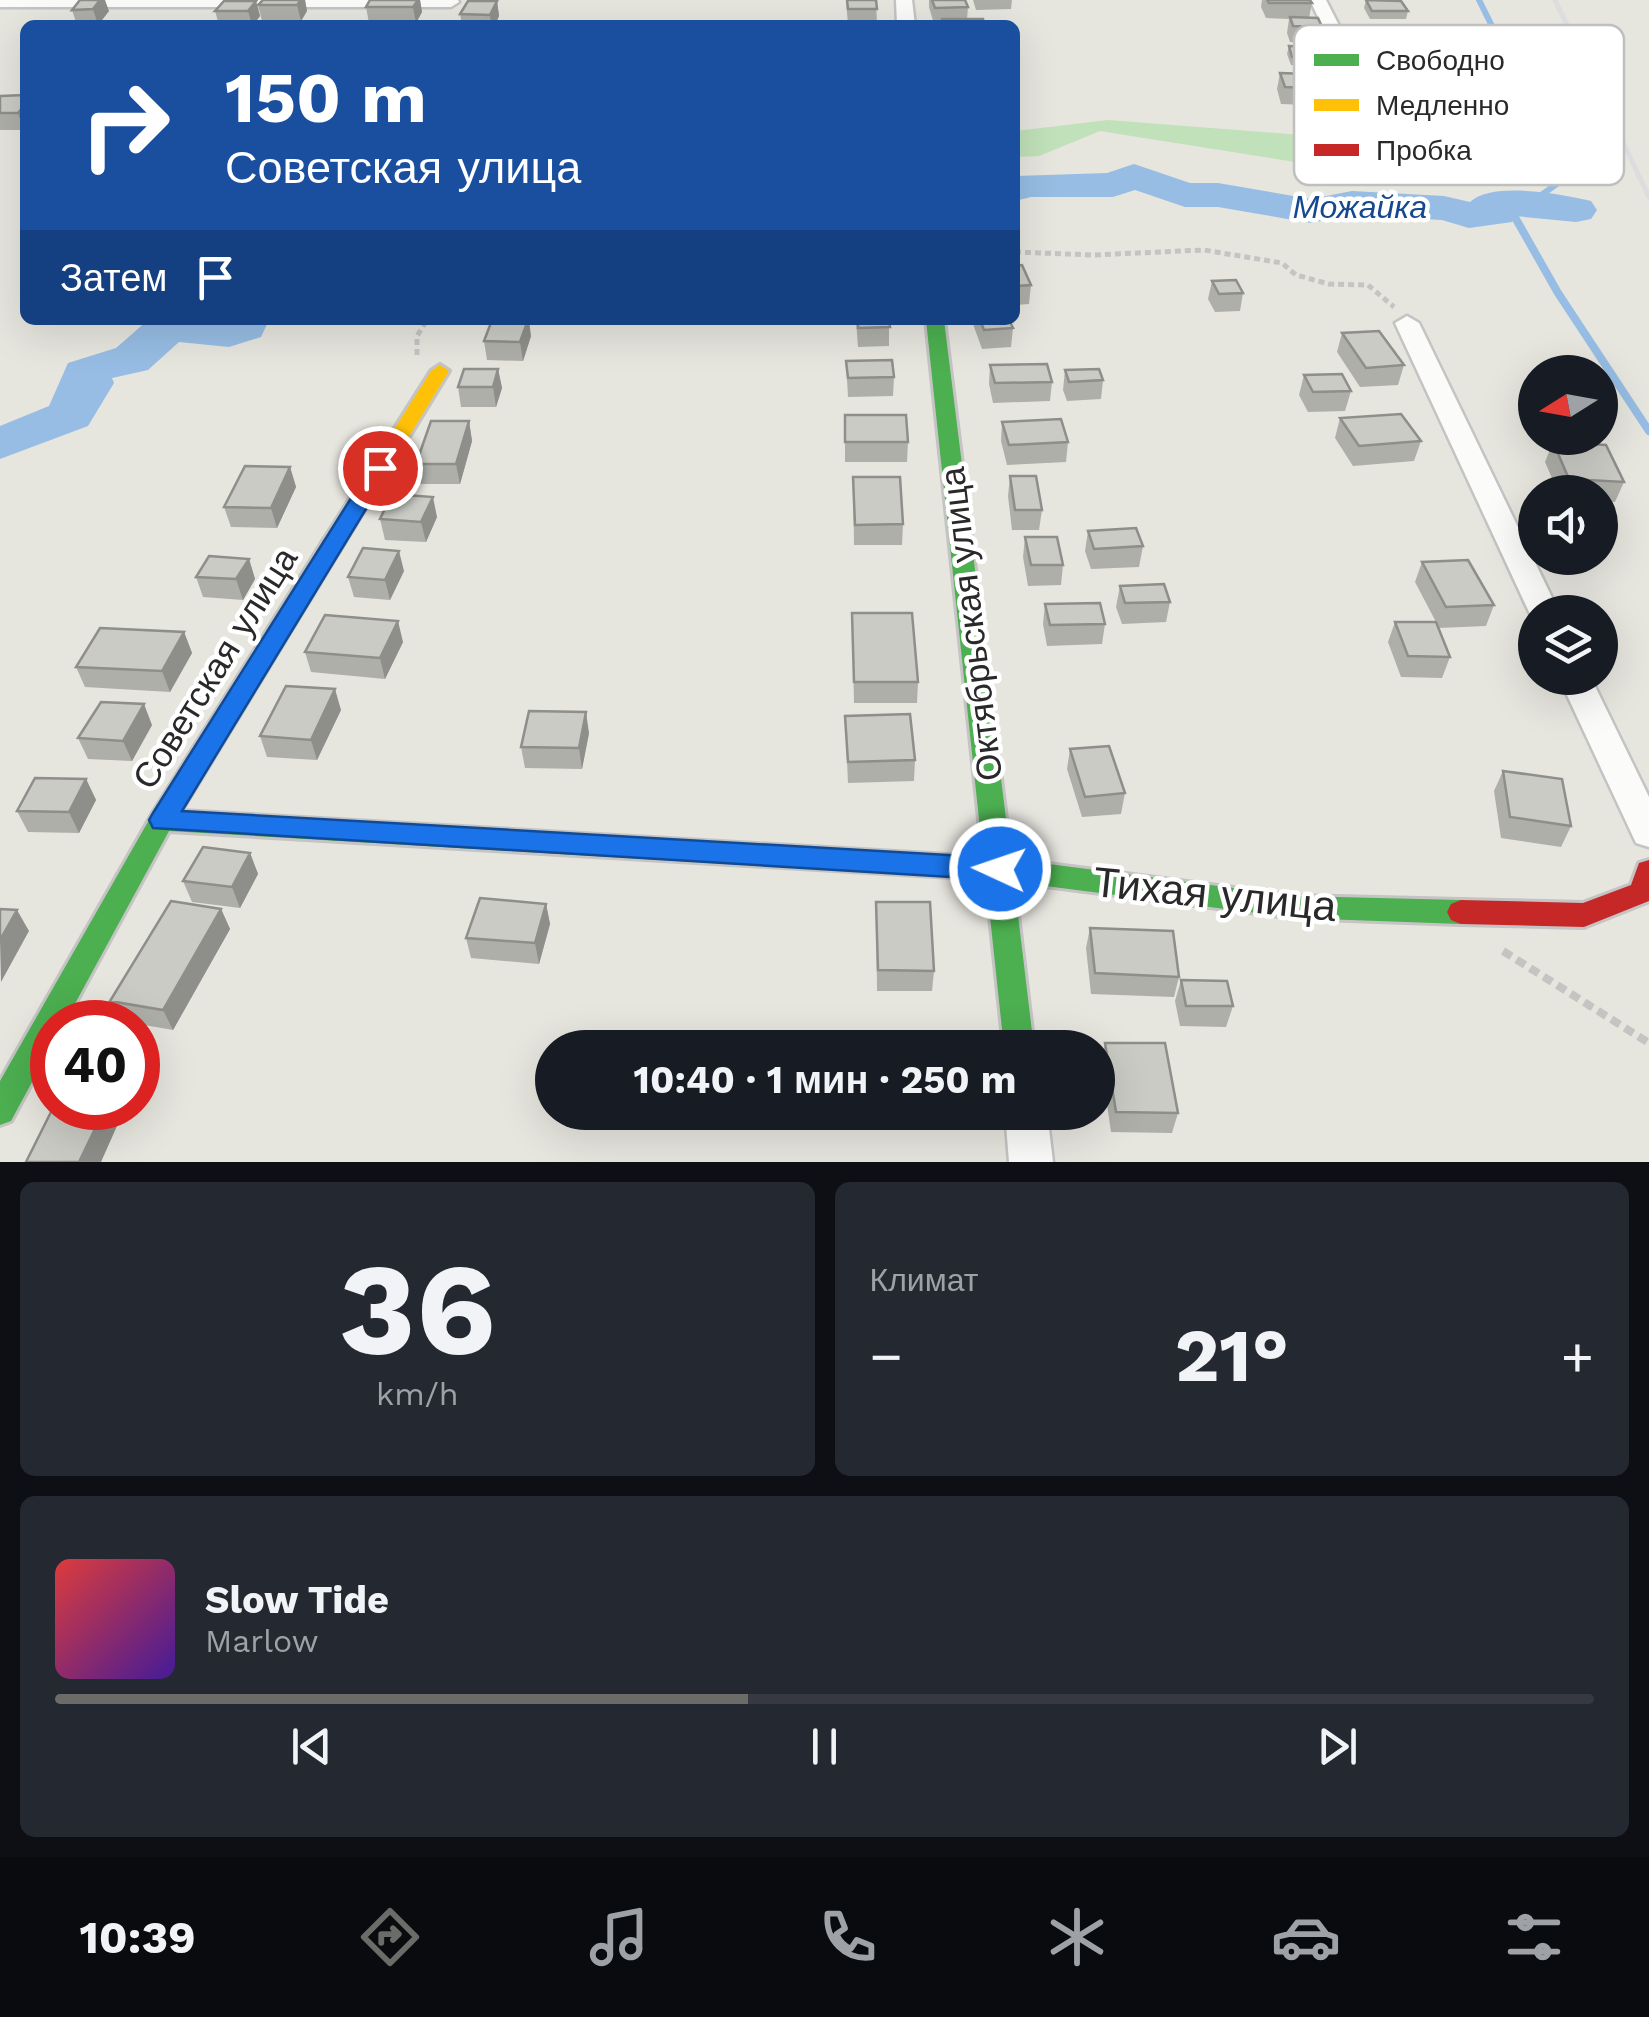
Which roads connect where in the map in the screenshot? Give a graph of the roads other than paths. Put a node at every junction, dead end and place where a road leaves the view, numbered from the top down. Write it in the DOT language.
graph roads {
  1 [pos="1318,0"];
  2 [pos="452,1"];
  3 [pos="0,2"];
  4 [pos="1330,25"];
  5 [pos="1407,322"];
  6 [pos="936,325"];
  7 [pos="440,371"];
  8 [pos="1536,595"];
  9 [pos="1583,695"];
  10 [pos="162,820"];
  11 [pos="1649,833"];
  12 [pos="1000,869"];
  13 [pos="1649,871"];
  14 [pos="1017,1030"];
  15 [pos="0,1112"];
  16 [pos="1028,1130"];
  17 [pos="1032,1162"];
  1 -- 4 [label="street"];
  2 -- 3 [label="street"];
  5 -- 8 [label="street"];
  6 -- 12 [label="street, Октябрьская улица"];
  7 -- 10 [label="street, Советская улица"];
  9 -- 11 [label="street"];
  10 -- 12 [label="street, Тихая улица"];
  10 -- 15 [label="street, Советская улица"];
  12 -- 13 [label="street, Тихая улица"];
  12 -- 14 [label="street, Октябрьская улица"];
  16 -- 17 [label="street"];
}
